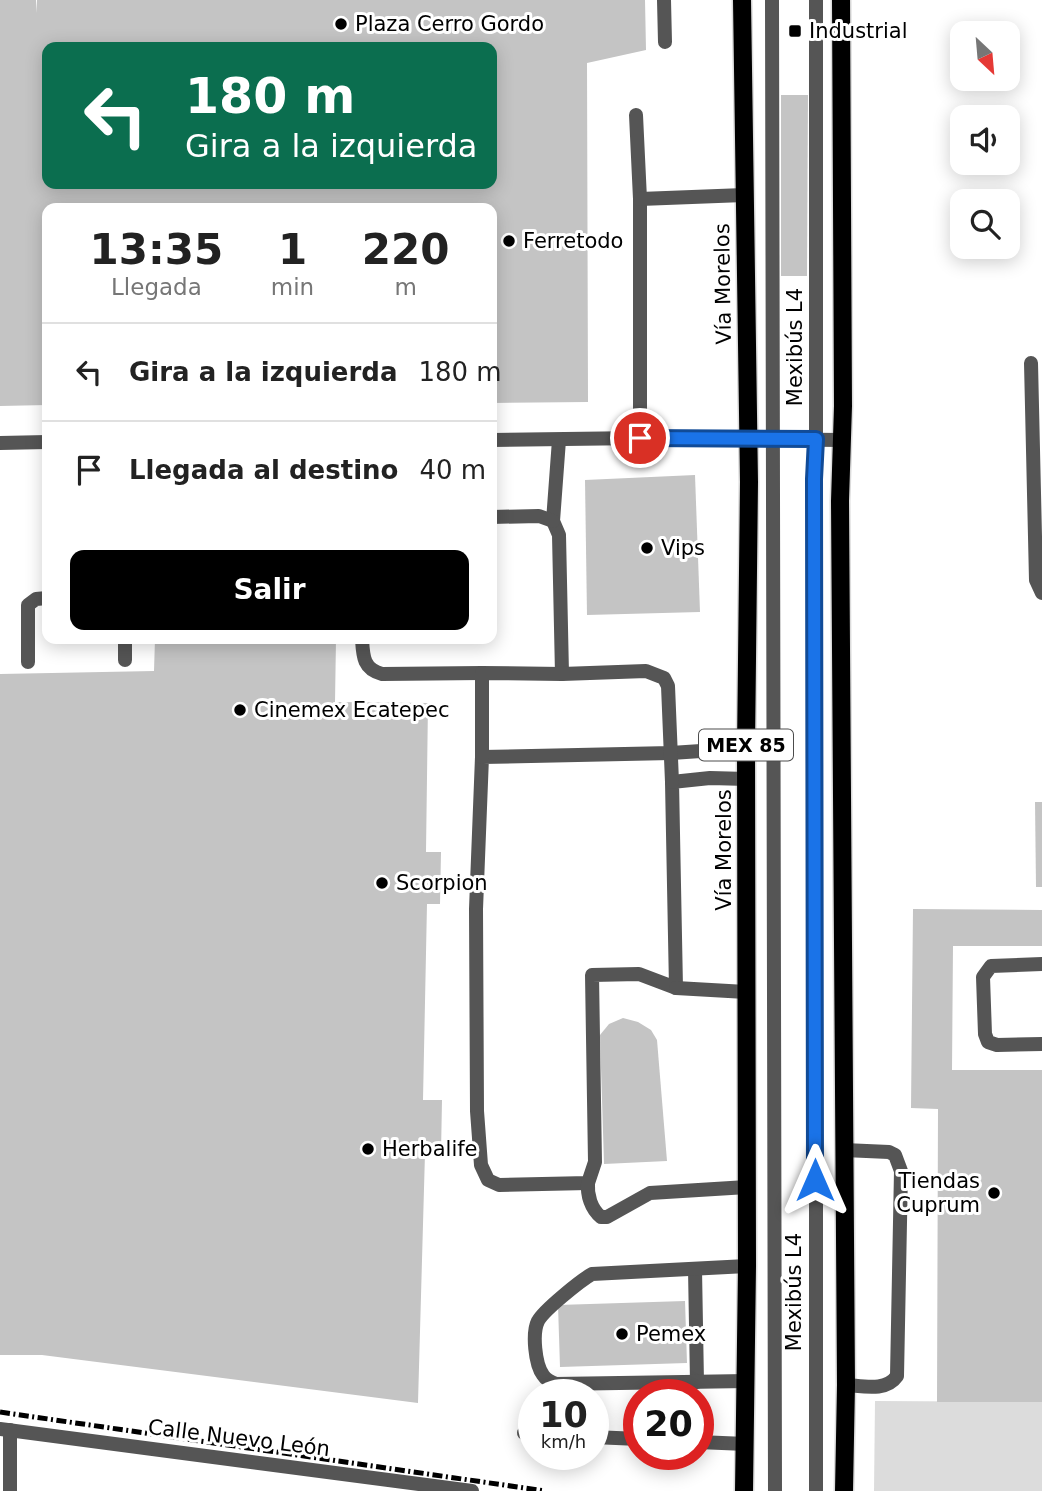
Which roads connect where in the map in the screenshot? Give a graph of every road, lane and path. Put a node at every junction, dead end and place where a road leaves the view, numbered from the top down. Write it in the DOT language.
graph roads {
  1 [pos="664,0"];
  2 [pos="742,0"];
  3 [pos="772,0"];
  4 [pos="816,0"];
  5 [pos="841,0"];
  6 [pos="664,42"];
  7 [pos="636,115"];
  8 [pos="744,195"];
  9 [pos="640,200"];
  10 [pos="1031,363"];
  11 [pos="640,438"];
  12 [pos="748,439"];
  13 [pos="816,439"];
  14 [pos="497,440"];
  15 [pos="559,440"];
  16 [pos="774,440"];
  17 [pos="842,440"];
  18 [pos="42,442"];
  19 [pos="0,443"];
  20 [pos="497,517"];
  21 [pos="553,521"];
  22 [pos="1042,593"];
  23 [pos="42,598"];
  24 [pos="125,644"];
  25 [pos="363,644"];
  26 [pos="125,660"];
  27 [pos="28,662"];
  28 [pos="482,673"];
  29 [pos="562,674"];
  30 [pos="746,748"];
  31 [pos="671,753"];
  32 [pos="482,757"];
  33 [pos="747,779"];
  34 [pos="672,782"];
  35 [pos="1042,964"];
  36 [pos="676,988"];
  37 [pos="746,992"];
  38 [pos="1042,1044"];
  39 [pos="844,1150"];
  40 [pos="588,1183"];
  41 [pos="747,1187"];
  42 [pos="747,1266"];
  43 [pos="695,1269"];
  44 [pos="697,1379"];
  45 [pos="747,1381"];
  46 [pos="714,1382"];
  47 [pos="623,1383"];
  48 [pos="846,1385"];
  49 [pos="5,1429"];
  50 [pos="714,1443"];
  51 [pos="746,1444"];
  52 [pos="407,1486"];
  53 [pos="10,1491"];
  54 [pos="472,1491"];
  55 [pos="744,1491"];
  56 [pos="775,1491"];
  57 [pos="816,1491"];
  58 [pos="844,1491"];
  1 -- 6 [label="street"];
  2 -- 8 [label="main road, Vía Morelos / MEX 85"];
  3 -- 16 [label="street, Mexibús L4"];
  4 -- 13 [label="street, Mexibús L4"];
  5 -- 17 [label="main road"];
  7 -- 9 [label="street"];
  8 -- 9 [label="street"];
  8 -- 12 [label="main road, Vía Morelos / MEX 85"];
  9 -- 11 [label="street"];
  10 -- 22 [label="street"];
  11 -- 12 [label="street"];
  11 -- 15 [label="street"];
  12 -- 16 [label="street"];
  12 -- 30 [label="main road, Vía Morelos / MEX 85"];
  13 -- 16 [label="street"];
  13 -- 17 [label="street"];
  13 -- 57 [label="street, Mexibús L4"];
  14 -- 15 [label="street"];
  15 -- 21 [label="street"];
  16 -- 56 [label="street, Mexibús L4"];
  17 -- 39 [label="main road"];
  18 -- 19 [label="street"];
  20 -- 21 [label="street"];
  21 -- 29 [label="street"];
  23 -- 27 [label="street"];
  24 -- 26 [label="street"];
  25 -- 28 [label="street"];
  28 -- 29 [label="street"];
  28 -- 32 [label="street"];
  29 -- 31 [label="street"];
  30 -- 31 [label="street"];
  30 -- 33 [label="main road, Vía Morelos / MEX 85"];
  31 -- 32 [label="street"];
  31 -- 34 [label="street"];
  32 -- 40 [label="street"];
  33 -- 34 [label="street"];
  33 -- 37 [label="main road, Vía Morelos / MEX 85"];
  34 -- 36 [label="street"];
  35 -- 38 [label="street"];
  36 -- 37 [label="street"];
  36 -- 40 [label="street"];
  37 -- 41 [label="main road, Vía Morelos / MEX 85"];
  39 -- 48 [label="main road"];
  39 -- 48 [label="street"];
  40 -- 41 [label="street"];
  41 -- 42 [label="main road, Vía Morelos / MEX 85"];
  42 -- 43 [label="street"];
  42 -- 45 [label="main road, Vía Morelos / MEX 85"];
  43 -- 44 [label="street"];
  43 -- 47 [label="street"];
  45 -- 46 [label="street"];
  45 -- 51 [label="main road, Vía Morelos / MEX 85"];
  48 -- 58 [label="main road"];
  49 -- 52 [label="street, Calle Nuevo León"];
  49 -- 53 [label="street"];
  50 -- 51 [label="street"];
  51 -- 55 [label="main road, Vía Morelos / MEX 85"];
  52 -- 54 [label="street, Calle Nuevo León"];
}
